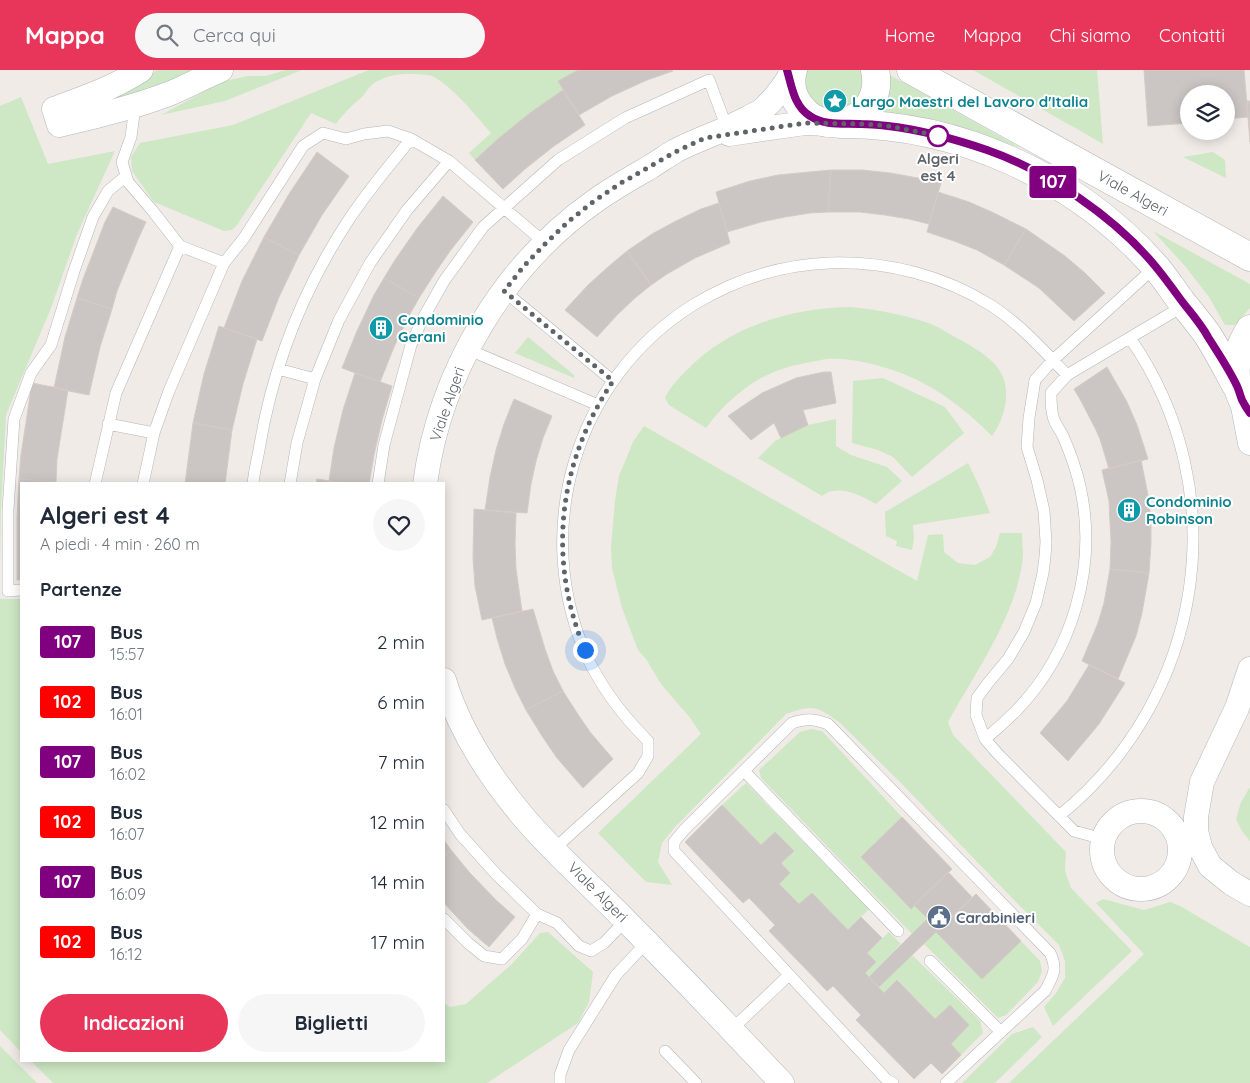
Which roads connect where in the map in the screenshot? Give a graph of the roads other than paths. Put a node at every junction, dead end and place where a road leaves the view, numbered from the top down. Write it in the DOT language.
graph roads {
  1 [pos="141,70"];
  2 [pos="221,70"];
  3 [pos="875,70"];
  4 [pos="911,70"];
  5 [pos="791,76"];
  6 [pos="135,106"];
  7 [pos="834,124"];
  8 [pos="727,128"];
  9 [pos="705,138"];
  10 [pos="410,139"];
  11 [pos="449,161"];
  12 [pos="126,176"];
  13 [pos="504,208"];
  14 [pos="546,243"];
  15 [pos="180,246"];
  16 [pos="1250,257"];
  17 [pos="224,263"];
  18 [pos="1156,267"];
  19 [pos="504,291"];
  20 [pos="1185,305"];
  21 [pos="1250,329"];
  22 [pos="1130,338"];
  23 [pos="467,349"];
  24 [pos="1052,360"];
  25 [pos="278,369"];
  26 [pos="1067,375"];
  27 [pos="315,379"];
  28 [pos="613,381"];
  29 [pos="1243,400"];
  30 [pos="598,406"];
  31 [pos="108,424"];
  32 [pos="154,433"];
  33 [pos="1250,443"];
  34 [pos="94,482"];
  35 [pos="143,482"];
  36 [pos="254,482"];
  37 [pos="290,482"];
  38 [pos="378,482"];
  39 [pos="424,482"];
  40 [pos="20,590"];
  41 [pos="1250,669"];
  42 [pos="445,682"];
  43 [pos="985,739"];
  44 [pos="744,771"];
  45 [pos="1202,782"];
  46 [pos="445,812"];
  47 [pos="1159,815"];
  48 [pos="1059,816"];
  49 [pos="1103,839"];
  50 [pos="554,849"];
  51 [pos="1179,862"];
  52 [pos="1210,866"];
  53 [pos="1250,894"];
  54 [pos="537,914"];
  55 [pos="445,920"];
  56 [pos="626,920"];
  57 [pos="898,931"];
  58 [pos="647,942"];
  59 [pos="930,961"];
  60 [pos="789,975"];
  61 [pos="732,1030"];
  62 [pos="1001,1032"];
  63 [pos="665,1051"];
  64 [pos="560,1083"];
  65 [pos="696,1083"];
  66 [pos="782,1083"];
  67 [pos="893,1083"];
  68 [pos="946,1083"];
  1 -- 6 [label="street"];
  2 -- 6 [label="street"];
  3 -- 7 [label="street"];
  4 -- 16 [label="street, Viale Algeri"];
  5 -- 7 [label="street"];
  5 -- 8 [label="street, Viale Algeri"];
  6 -- 12 [label="lane"];
  7 -- 9 [label="street"];
  7 -- 18 [label="street"];
  8 -- 9 [label="street, Viale Algeri"];
  8 -- 13 [label="lane"];
  9 -- 14 [label="street, Viale Algeri"];
  10 -- 11 [label="lane"];
  10 -- 17 [label="lane"];
  10 -- 25 [label="lane"];
  11 -- 13 [label="lane"];
  11 -- 27 [label="lane"];
  12 -- 15 [label="lane"];
  12 -- 40 [label="lane"];
  13 -- 14 [label="lane"];
  13 -- 38 [label="lane"];
  14 -- 19 [label="street, Viale Algeri"];
  15 -- 17 [label="lane"];
  15 -- 31 [label="lane"];
  17 -- 32 [label="lane"];
  18 -- 20 [label="street"];
  18 -- 24 [label="lane"];
  19 -- 23 [label="street, Viale Algeri"];
  19 -- 28 [label="lane"];
  20 -- 22 [label="lane"];
  20 -- 29 [label="street"];
  21 -- 29 [label="street"];
  22 -- 26 [label="lane"];
  22 -- 48 [label="lane"];
  23 -- 30 [label="lane"];
  23 -- 39 [label="street, Viale Algeri"];
  24 -- 26 [label="lane"];
  24 -- 28 [label="lane"];
  24 -- 43 [label="lane"];
  25 -- 27 [label="lane"];
  25 -- 36 [label="lane"];
  26 -- 43 [label="lane"];
  27 -- 37 [label="lane"];
  28 -- 30 [label="lane"];
  29 -- 33 [label="street"];
  30 -- 50 [label="lane"];
  31 -- 32 [label="lane"];
  31 -- 34 [label="lane"];
  32 -- 35 [label="lane"];
  41 -- 45 [label="street"];
  42 -- 50 [label="street, Viale Algeri"];
  43 -- 48 [label="lane"];
  44 -- 57 [label="lane"];
  44 -- 60 [label="lane"];
  44 -- 62 [label="lane"];
  45 -- 47 [label="street"];
  45 -- 52 [label="street"];
  46 -- 54 [label="lane"];
  47 -- 49 [label="street"];
  47 -- 51 [label="street"];
  48 -- 49 [label="lane"];
  49 -- 51 [label="street"];
  50 -- 56 [label="street, Viale Algeri"];
  51 -- 52 [label="street"];
  52 -- 53 [label="street"];
  54 -- 55 [label="lane"];
  54 -- 56 [label="lane"];
  56 -- 58 [label="street, Viale Algeri"];
  58 -- 61 [label="street, Viale Algeri"];
  58 -- 64 [label="lane"];
  59 -- 62 [label="lane"];
  60 -- 61 [label="lane"];
  60 -- 67 [label="lane"];
  61 -- 66 [label="street, Viale Algeri"];
  62 -- 68 [label="lane"];
  63 -- 65 [label="lane"];
}
